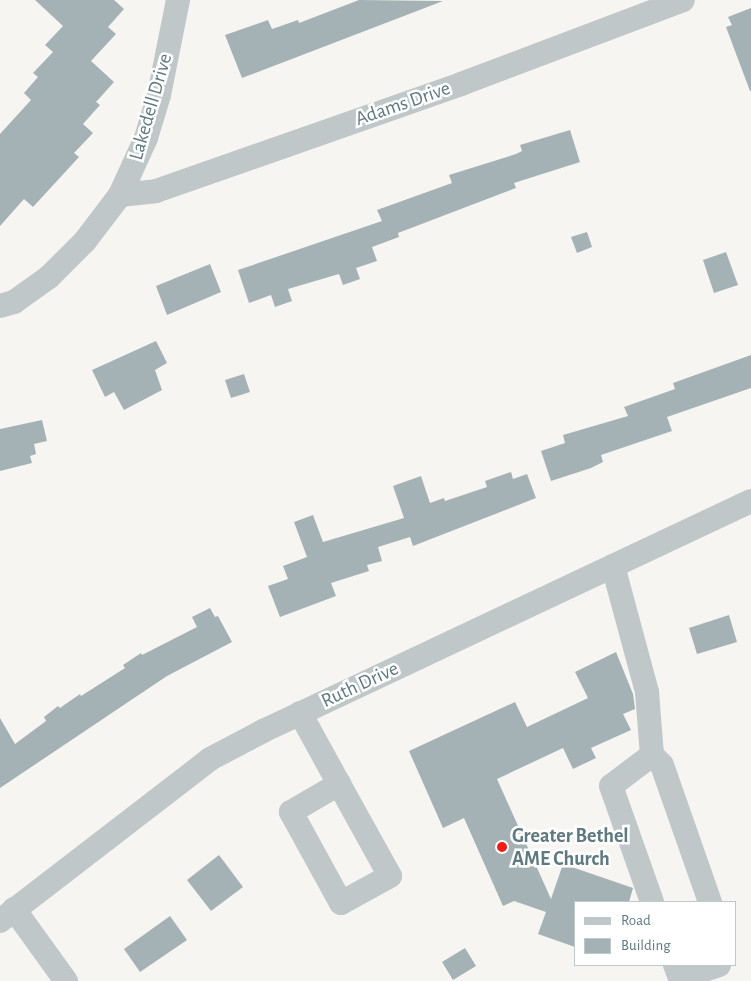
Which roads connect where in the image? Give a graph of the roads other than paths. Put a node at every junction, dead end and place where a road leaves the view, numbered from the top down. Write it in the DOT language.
graph roads {
  1 [pos="178,0"];
  2 [pos="683,0"];
  3 [pos="120,195"];
  4 [pos="0,306"];
  5 [pos="751,502"];
  6 [pos="613,566"];
  7 [pos="300,713"];
  8 [pos="652,755"];
  9 [pos="339,784"];
  10 [pos="652,901"];
  11 [pos="710,901"];
  12 [pos="7,915"];
  13 [pos="715,966"];
  14 [pos="676,975"];
  15 [pos="66,981"];
  1 -- 3 [label="street, Lakedell Drive"];
  2 -- 3 [label="street, Adams Drive"];
  3 -- 4 [label="street, Lakedell Drive"];
  5 -- 6 [label="street, Ruth Drive"];
  6 -- 7 [label="street, Ruth Drive"];
  6 -- 8 [label="street"];
  7 -- 9 [label="street"];
  7 -- 12 [label="street, Ruth Drive"];
  8 -- 10 [label="street"];
  8 -- 11 [label="street"];
  9 -- 9 [label="street"];
  12 -- 15 [label="street"];
  13 -- 14 [label="street"];
}
